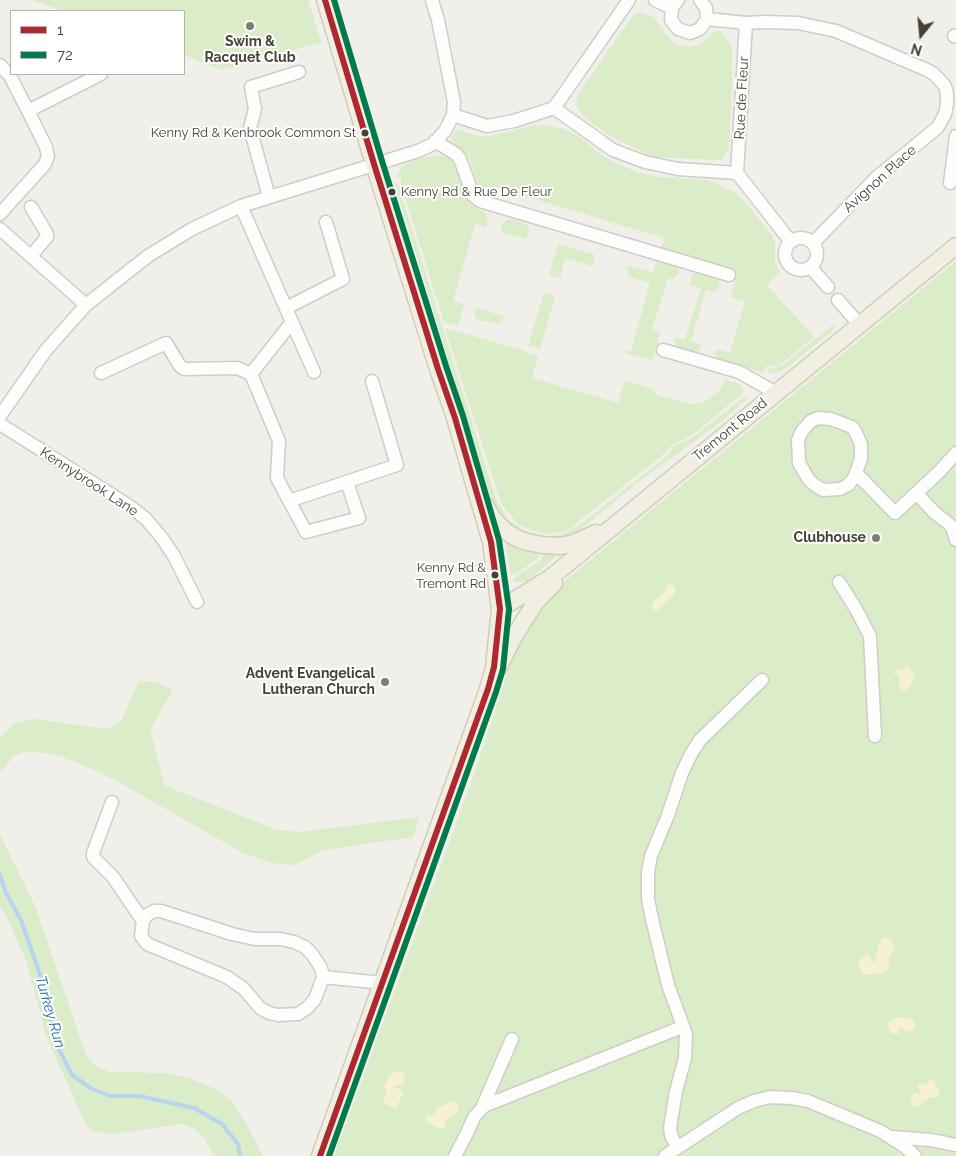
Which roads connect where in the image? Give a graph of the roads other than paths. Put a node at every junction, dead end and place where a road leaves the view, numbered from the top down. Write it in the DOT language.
graph roads {
  1 [pos="325,0"];
  2 [pos="432,0"];
  3 [pos="629,0"];
  4 [pos="655,0"];
  5 [pos="700,0"];
  6 [pos="675,4"];
  7 [pos="707,19"];
  8 [pos="746,23"];
  9 [pos="0,65"];
  10 [pos="300,72"];
  11 [pos="97,75"];
  12 [pos="84,78"];
  13 [pos="554,108"];
  14 [pos="28,112"];
  15 [pos="453,115"];
  16 [pos="938,127"];
  17 [pos="956,136"];
  18 [pos="435,142"];
  19 [pos="374,164"];
  20 [pos="737,173"];
  21 [pos="950,183"];
  22 [pos="269,196"];
  23 [pos="241,206"];
  24 [pos="31,207"];
  25 [pos="0,214"];
  26 [pos="326,222"];
  27 [pos="0,229"];
  28 [pos="790,242"];
  29 [pos="813,243"];
  30 [pos="956,246"];
  31 [pos="31,256"];
  32 [pos="812,268"];
  33 [pos="729,275"];
  34 [pos="828,287"];
  35 [pos="838,300"];
  36 [pos="86,305"];
  37 [pos="286,308"];
  38 [pos="292,322"];
  39 [pos="859,324"];
  40 [pos="664,350"];
  41 [pos="314,372"];
  42 [pos="101,373"];
  43 [pos="251,374"];
  44 [pos="372,381"];
  45 [pos="776,393"];
  46 [pos="0,416"];
  47 [pos="0,424"];
  48 [pos="956,453"];
  49 [pos="856,473"];
  50 [pos="347,482"];
  51 [pos="474,483"];
  52 [pos="916,494"];
  53 [pos="289,501"];
  54 [pos="630,512"];
  55 [pos="952,519"];
  56 [pos="956,540"];
  57 [pos="839,582"];
  58 [pos="198,602"];
  59 [pos="500,609"];
  60 [pos="762,680"];
  61 [pos="488,689"];
  62 [pos="875,736"];
  63 [pos="112,802"];
  64 [pos="143,921"];
  65 [pos="323,977"];
  66 [pos="383,983"];
  67 [pos="682,1027"];
  68 [pos="512,1039"];
  69 [pos="482,1108"];
  70 [pos="889,1136"];
  71 [pos="956,1145"];
  72 [pos="677,1147"];
  73 [pos="320,1156"];
  74 [pos="455,1156"];
  75 [pos="665,1156"];
  76 [pos="915,1156"];
  1 -- 19 [label="main road"];
  2 -- 15 [label="street"];
  3 -- 13 [label="street"];
  4 -- 6 [label="street"];
  5 -- 7 [label="street"];
  6 -- 7 [label="street"];
  7 -- 8 [label="street"];
  8 -- 16 [label="street, Avignon Place"];
  8 -- 20 [label="street, Rue de Fleur"];
  9 -- 14 [label="street"];
  10 -- 22 [label="street"];
  11 -- 12 [label="street"];
  12 -- 14 [label="street"];
  13 -- 15 [label="street"];
  13 -- 20 [label="street"];
  14 -- 25 [label="street"];
  15 -- 18 [label="street"];
  16 -- 17 [label="street"];
  16 -- 29 [label="street, Avignon Place"];
  17 -- 21 [label="street"];
  18 -- 19 [label="street"];
  18 -- 33 [label="street"];
  19 -- 22 [label="street"];
  19 -- 51 [label="main road"];
  20 -- 28 [label="street"];
  22 -- 23 [label="street"];
  23 -- 36 [label="street"];
  23 -- 37 [label="street"];
  24 -- 31 [label="street"];
  26 -- 37 [label="street"];
  27 -- 31 [label="street"];
  28 -- 29 [label="street"];
  28 -- 32 [label="street"];
  29 -- 32 [label="street"];
  30 -- 39 [label="main road, Tremont Road"];
  31 -- 36 [label="street"];
  32 -- 34 [label="street"];
  35 -- 39 [label="street"];
  36 -- 46 [label="street"];
  37 -- 38 [label="street"];
  38 -- 41 [label="street"];
  38 -- 43 [label="street"];
  39 -- 45 [label="main road, Tremont Road"];
  40 -- 45 [label="street"];
  42 -- 43 [label="street"];
  43 -- 53 [label="street"];
  44 -- 50 [label="street"];
  45 -- 54 [label="main road, Tremont Road"];
  47 -- 58 [label="street, Kennybrook Lane"];
  48 -- 52 [label="street"];
  49 -- 49 [label="street"];
  49 -- 52 [label="street"];
  50 -- 53 [label="street"];
  50 -- 53 [label="street"];
  51 -- 54 [label="main road"];
  51 -- 59 [label="main road"];
  52 -- 55 [label="street"];
  54 -- 59 [label="main road, Tremont Road"];
  54 -- 61 [label="main road"];
  55 -- 56 [label="street"];
  57 -- 62 [label="street"];
  59 -- 61 [label="main road"];
  60 -- 67 [label="street"];
  61 -- 66 [label="main road"];
  63 -- 64 [label="street"];
  64 -- 65 [label="street"];
  64 -- 65 [label="street"];
  65 -- 66 [label="street"];
  66 -- 73 [label="main road"];
  67 -- 69 [label="street"];
  67 -- 72 [label="street"];
  68 -- 69 [label="street"];
  69 -- 74 [label="street"];
  70 -- 71 [label="street"];
  70 -- 72 [label="street"];
  70 -- 76 [label="street"];
  72 -- 75 [label="street"];
}
